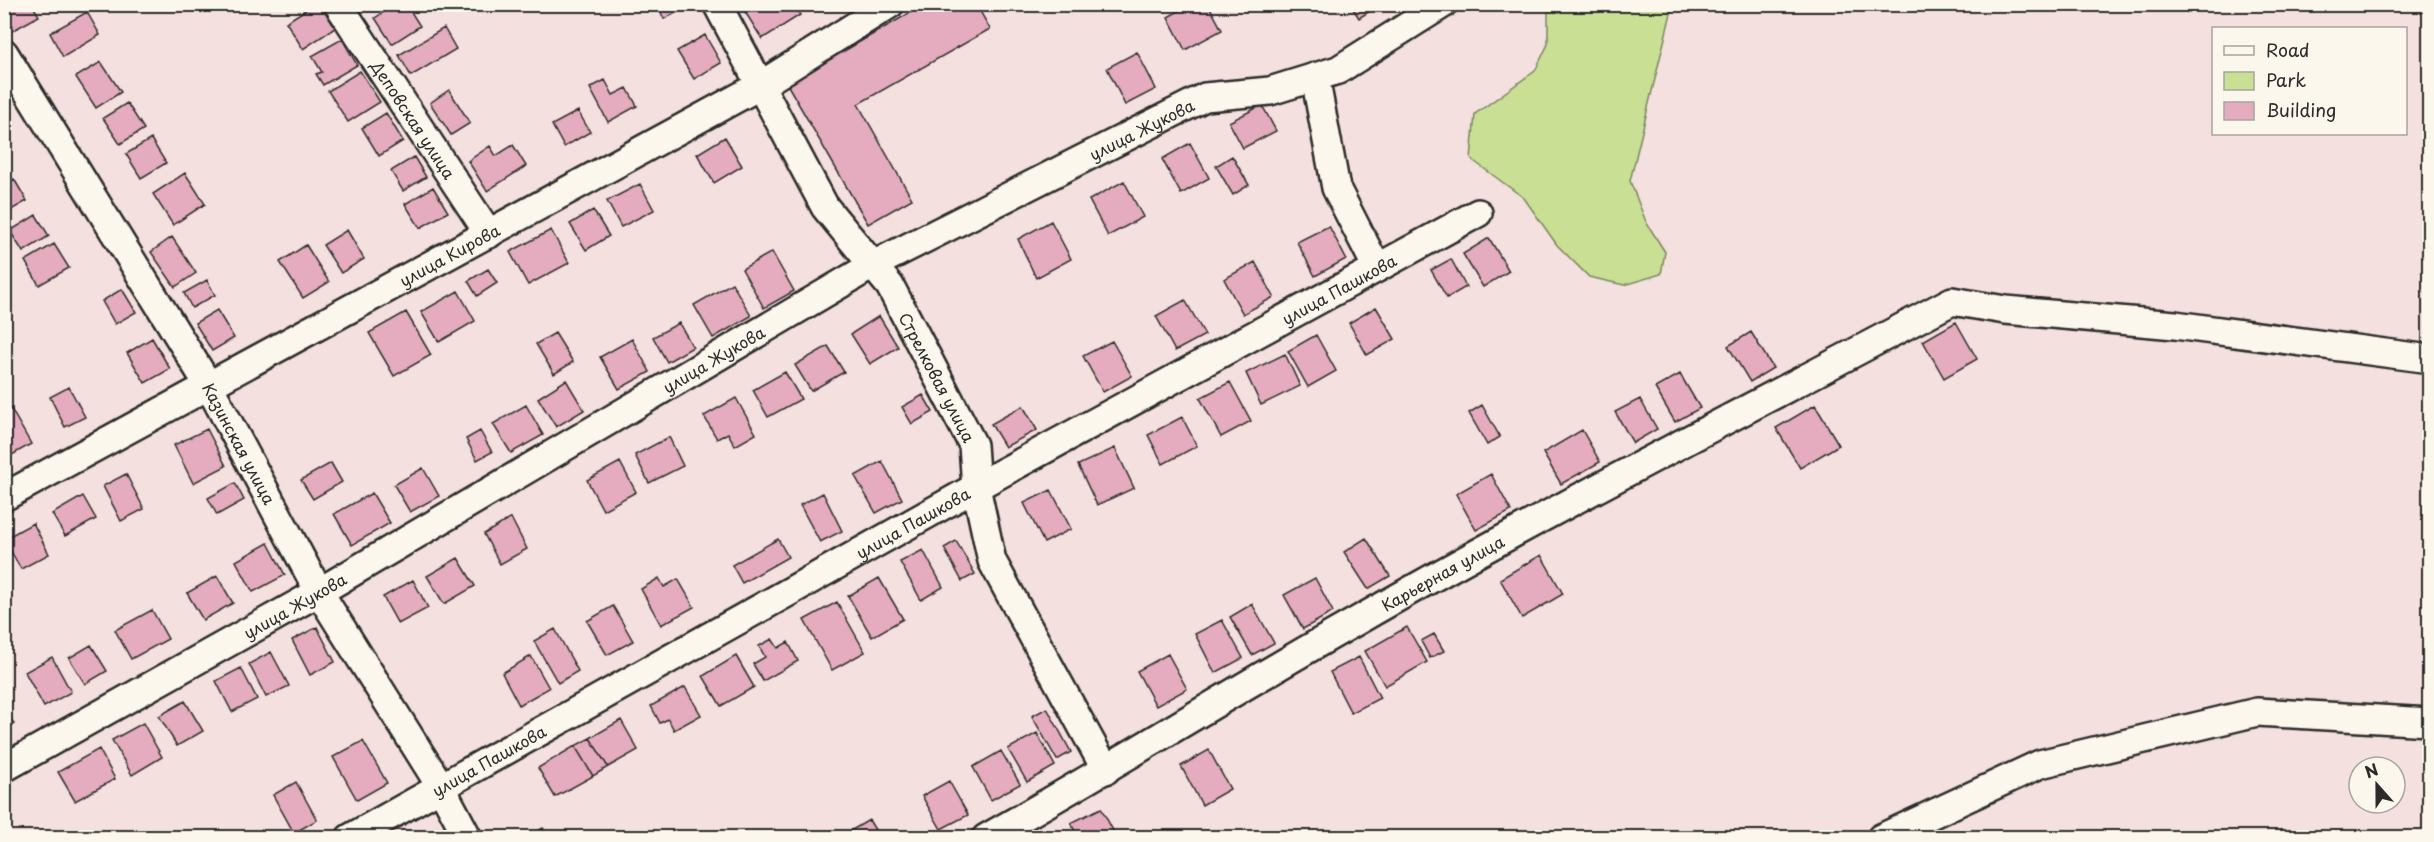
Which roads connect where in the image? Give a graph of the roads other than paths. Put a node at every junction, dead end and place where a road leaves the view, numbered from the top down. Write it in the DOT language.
graph roads {
  1 [pos="338,4"];
  2 [pos="717,4"];
  3 [pos="890,4"];
  4 [pos="1443,4"];
  5 [pos="4,53"];
  6 [pos="1316,77"];
  7 [pos="761,85"];
  8 [pos="1478,213"];
  9 [pos="489,234"];
  10 [pos="871,266"];
  11 [pos="1377,268"];
  12 [pos="2430,359"];
  13 [pos="208,386"];
  14 [pos="976,487"];
  15 [pos="4,497"];
  16 [pos="319,592"];
  17 [pos="2430,722"];
  18 [pos="4,768"];
  19 [pos="1106,771"];
  20 [pos="441,788"];
  21 [pos="350,837"];
  22 [pos="468,837"];
  23 [pos="986,837"];
  24 [pos="1881,837"];
  1 -- 9 [label="street, Деповская улица"];
  2 -- 7 [label="street, Стрелковая улица"];
  3 -- 7 [label="street, улица Кирова"];
  4 -- 6 [label="street, улица Жукова"];
  5 -- 13 [label="street, Казинская улица"];
  6 -- 10 [label="street, улица Жукова"];
  6 -- 11 [label="street"];
  7 -- 9 [label="street, улица Кирова"];
  7 -- 10 [label="street, Стрелковая улица"];
  8 -- 11 [label="street, улица Пашкова"];
  9 -- 13 [label="street, улица Кирова"];
  10 -- 14 [label="street, Стрелковая улица"];
  10 -- 16 [label="street, улица Жукова"];
  11 -- 14 [label="street, улица Пашкова"];
  12 -- 19 [label="street, Карьерная улица"];
  13 -- 15 [label="street, улица Кирова"];
  13 -- 16 [label="street, Казинская улица"];
  14 -- 19 [label="street, Стрелковая улица"];
  14 -- 20 [label="street, улица Пашкова"];
  16 -- 18 [label="street, улица Жукова"];
  16 -- 20 [label="street, Казинская улица"];
  17 -- 24 [label="street"];
  19 -- 23 [label="street, Карьерная улица"];
  20 -- 21 [label="street, улица Пашкова"];
  20 -- 22 [label="street, Казинская улица"];
}
